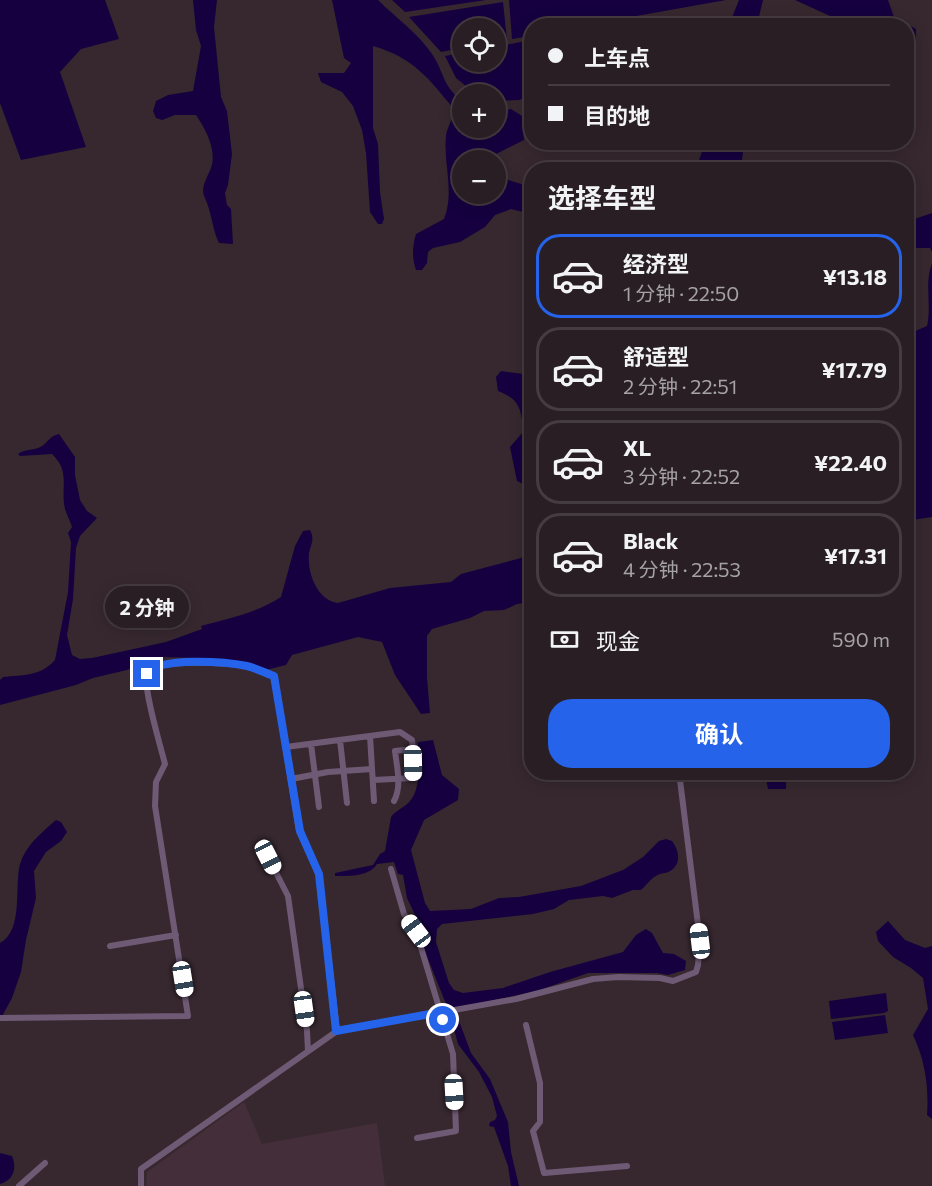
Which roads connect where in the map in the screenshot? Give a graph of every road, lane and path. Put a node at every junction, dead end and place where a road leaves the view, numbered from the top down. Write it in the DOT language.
graph roads {
  1 [pos="370,736"];
  2 [pos="340,740"];
  3 [pos="311,744"];
  4 [pos="286,747"];
  5 [pos="413,749"];
  6 [pos="372,769"];
  7 [pos="344,771"];
  8 [pos="315,775"];
  9 [pos="398,778"];
  10 [pos="291,779"];
  11 [pos="373,780"];
  12 [pos="679,780"];
  13 [pos="374,801"];
  14 [pos="394,801"];
  15 [pos="347,803"];
  16 [pos="319,807"];
  17 [pos="268,857"];
  18 [pos="391,869"];
  19 [pos="176,935"];
  20 [pos="110,946"];
  21 [pos="444,1012"];
  22 [pos="1,1018"];
  23 [pos="526,1025"];
  24 [pos="336,1031"];
  25 [pos="308,1052"];
  26 [pos="417,1138"];
  27 [pos="45,1163"];
  28 [pos="627,1166"];
  29 [pos="20,1186"];
  30 [pos="141,1186"];
  1 -- 2 [label="street"];
  1 -- 5 [label="street"];
  1 -- 6 [label="street"];
  2 -- 3 [label="street"];
  2 -- 7 [label="street"];
  3 -- 4 [label="street"];
  3 -- 8 [label="street"];
  4 -- 10 [label="street"];
  4 -- 19 [label="street"];
  5 -- 9 [label="street"];
  5 -- 9 [label="street"];
  6 -- 7 [label="street"];
  6 -- 11 [label="street"];
  7 -- 8 [label="street"];
  7 -- 15 [label="street"];
  8 -- 10 [label="street"];
  8 -- 16 [label="street"];
  9 -- 11 [label="street"];
  9 -- 14 [label="street"];
  10 -- 24 [label="street"];
  11 -- 13 [label="street"];
  12 -- 21 [label="street"];
  17 -- 25 [label="street"];
  18 -- 21 [label="street"];
  19 -- 20 [label="street"];
  19 -- 22 [label="street"];
  21 -- 24 [label="street"];
  21 -- 26 [label="street"];
  23 -- 28 [label="street"];
  24 -- 25 [label="street"];
  25 -- 30 [label="street"];
  27 -- 29 [label="street"];
}
